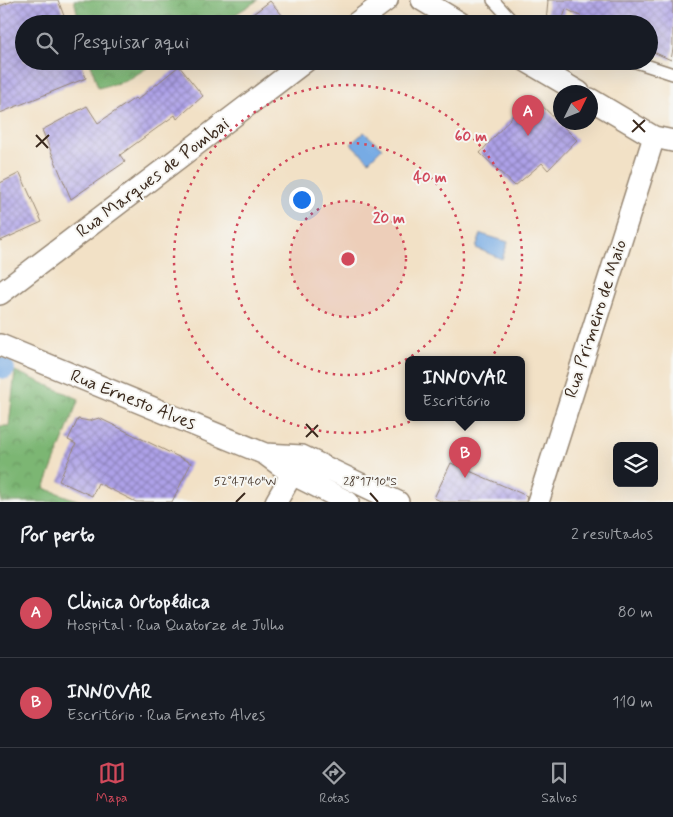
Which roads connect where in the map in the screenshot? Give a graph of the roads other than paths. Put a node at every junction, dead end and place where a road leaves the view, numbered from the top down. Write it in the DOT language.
graph roads {
  1 [pos="387,0"];
  2 [pos="422,0"];
  3 [pos="493,0"];
  4 [pos="368,15"];
  5 [pos="447,15"];
  6 [pos="507,15"];
  7 [pos="658,69"];
  8 [pos="294,70"];
  9 [pos="546,70"];
  10 [pos="673,74"];
  11 [pos="568,85"];
  12 [pos="598,103"];
  13 [pos="663,139"];
  14 [pos="0,294"];
  15 [pos="0,345"];
  16 [pos="297,465"];
  17 [pos="363,494"];
  18 [pos="276,502"];
  19 [pos="348,502"];
  20 [pos="398,502"];
  21 [pos="538,502"];
  1 -- 4 [label="street"];
  2 -- 5 [label="street"];
  3 -- 6 [label="lane"];
  7 -- 10 [label="lane"];
  8 -- 14 [label="street, Rua Marques de Pombai"];
  9 -- 11 [label="street"];
  12 -- 13 [label="street"];
  13 -- 21 [label="street, Rua Primeiro de Maio"];
  15 -- 16 [label="street, Rua Ernesto Alves"];
  16 -- 17 [label="street, Rua Ernesto Alves"];
  16 -- 18 [label="street"];
  16 -- 19 [label="street, Rua Ernesto Alves"];
  17 -- 20 [label="street, Rua Ernesto Alves"];
}
